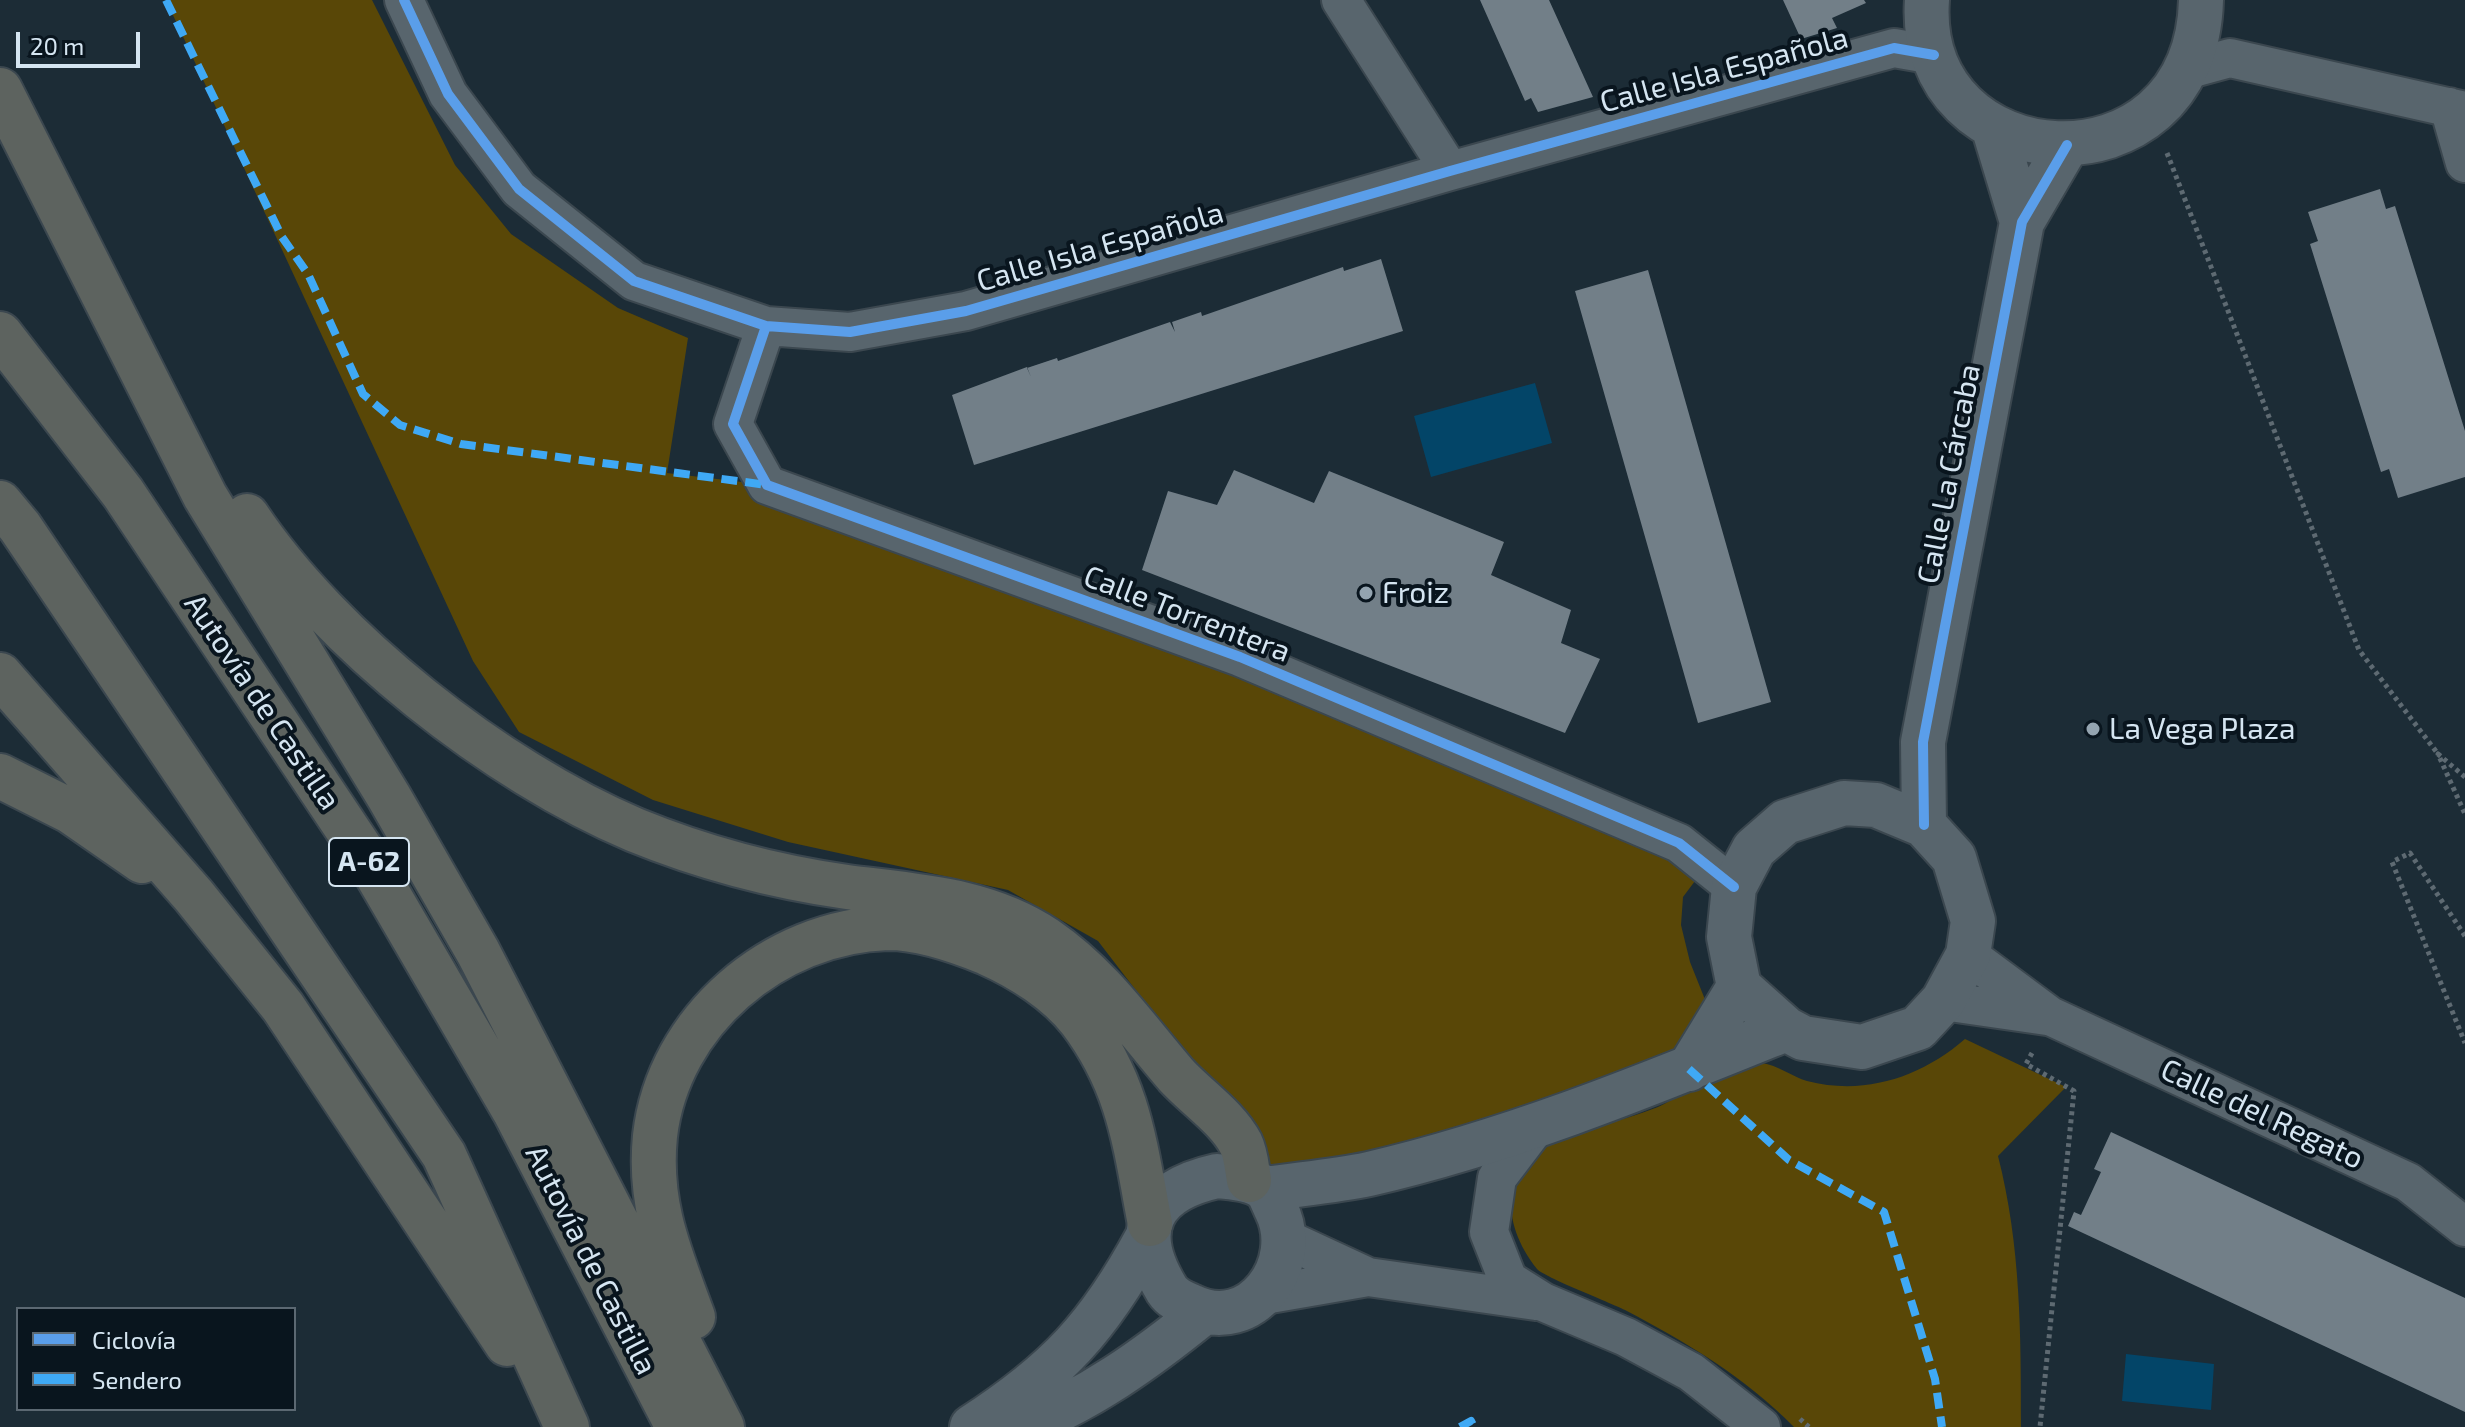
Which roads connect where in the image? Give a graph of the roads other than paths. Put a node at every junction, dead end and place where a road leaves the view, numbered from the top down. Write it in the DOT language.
graph roads {
  1 [pos="404,0"];
  2 [pos="1341,0"];
  3 [pos="2201,13"];
  4 [pos="1920,30"];
  5 [pos="2230,58"];
  6 [pos="2186,70"];
  7 [pos="0,90"];
  8 [pos="2457,109"];
  9 [pos="1993,126"];
  10 [pos="2067,145"];
  11 [pos="2465,163"];
  12 [pos="1450,171"];
  13 [pos="2022,222"];
  14 [pos="104,297"];
  15 [pos="766,326"];
  16 [pos="0,334"];
  17 [pos="0,503"];
  18 [pos="0,675"];
  19 [pos="1923,742"];
  20 [pos="0,776"];
  21 [pos="1876,805"];
  22 [pos="1924,825"];
  23 [pos="1744,868"];
  24 [pos="194,896"];
  25 [pos="1968,955"];
  26 [pos="1739,987"];
  27 [pos="1943,1001"];
  28 [pos="2050,1016"];
  29 [pos="1786,1029"];
  30 [pos="1689,1069"];
  31 [pos="1538,1124"];
  32 [pos="1271,1208"];
  33 [pos="2465,1227"];
  34 [pos="1148,1231"];
  35 [pos="1368,1277"];
  36 [pos="1264,1295"];
  37 [pos="1543,1302"];
  38 [pos="1204,1312"];
  39 [pos="564,1427"];
  40 [pos="678,1427"];
  41 [pos="722,1427"];
  42 [pos="737,1427"];
  43 [pos="972,1427"];
  44 [pos="1020,1427"];
  45 [pos="1761,1427"];
  1 -- 15 [label="street, Calle Isla Española"];
  2 -- 12 [label="street"];
  3 -- 5 [label="street"];
  3 -- 6 [label="street"];
  4 -- 9 [label="street"];
  4 -- 12 [label="street, Calle Isla Española"];
  5 -- 6 [label="street"];
  5 -- 8 [label="street"];
  6 -- 10 [label="street"];
  7 -- 14 [label="highway"];
  8 -- 11 [label="street"];
  9 -- 10 [label="street"];
  9 -- 13 [label="street, Calle La Cárcaba"];
  10 -- 13 [label="street, Calle La Cárcaba"];
  12 -- 15 [label="street, Calle Isla Española"];
  13 -- 19 [label="street, Calle La Cárcaba"];
  14 -- 32 [label="highway"];
  14 -- 41 [label="highway"];
  15 -- 23 [label="street, Calle Torrentera"];
  16 -- 40 [label="highway, Autovía de Castilla / A-62"];
  17 -- 39 [label="highway"];
  18 -- 24 [label="highway"];
  19 -- 21 [label="street, Calle La Cárcaba"];
  19 -- 22 [label="street, Calle La Cárcaba"];
  20 -- 24 [label="highway"];
  21 -- 22 [label="street"];
  21 -- 23 [label="street"];
  22 -- 25 [label="street"];
  23 -- 26 [label="street"];
  24 -- 39 [label="highway"];
  25 -- 27 [label="street"];
  25 -- 28 [label="street, Calle del Regato"];
  26 -- 29 [label="street"];
  26 -- 30 [label="street"];
  27 -- 28 [label="street, Calle del Regato"];
  27 -- 29 [label="street"];
  28 -- 33 [label="street, Calle del Regato"];
  29 -- 30 [label="street"];
  30 -- 31 [label="street"];
  31 -- 32 [label="street"];
  31 -- 37 [label="street"];
  32 -- 34 [label="street"];
  32 -- 35 [label="street"];
  32 -- 36 [label="street"];
  34 -- 38 [label="street"];
  34 -- 42 [label="highway"];
  34 -- 43 [label="street"];
  35 -- 36 [label="street"];
  35 -- 37 [label="street"];
  36 -- 38 [label="street"];
  37 -- 45 [label="street"];
  38 -- 44 [label="street"];
}
